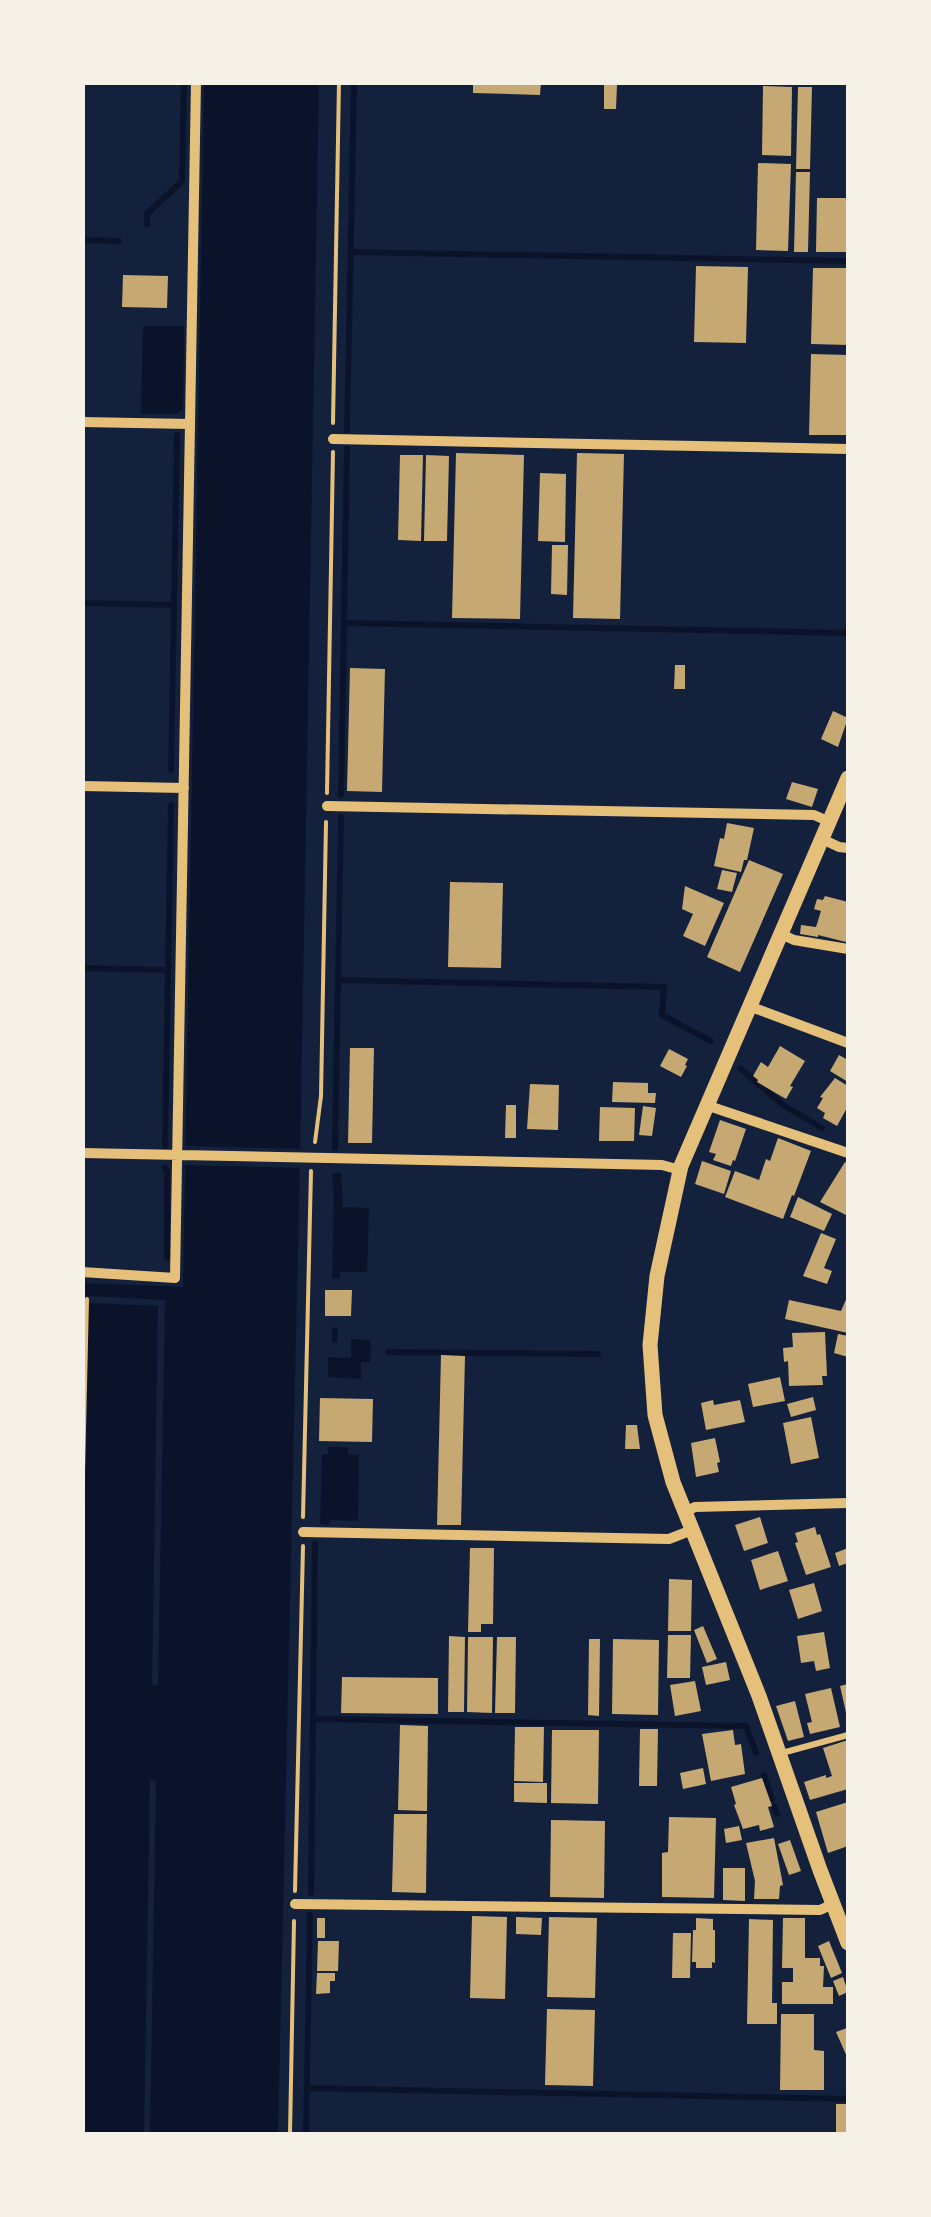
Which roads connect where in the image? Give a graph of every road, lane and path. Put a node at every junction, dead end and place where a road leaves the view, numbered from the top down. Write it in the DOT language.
graph roads {
  1 [pos="196,82"];
  2 [pos="340,82"];
  3 [pos="82,422"];
  4 [pos="190,424"];
  5 [pos="333,439"];
  6 [pos="848,449"];
  7 [pos="848,778"];
  8 [pos="82,786"];
  9 [pos="184,788"];
  10 [pos="327,806"];
  11 [pos="830,822"];
  12 [pos="822,840"];
  13 [pos="848,848"];
  14 [pos="781,934"];
  15 [pos="848,949"];
  16 [pos="749,1006"];
  17 [pos="848,1043"];
  18 [pos="706,1105"];
  19 [pos="848,1152"];
  20 [pos="82,1153"];
  21 [pos="180,1155"];
  22 [pos="308,1158"];
  23 [pos="680,1170"];
  24 [pos="82,1272"];
  25 [pos="86,1300"];
  26 [pos="84,1353"];
  27 [pos="848,1503"];
  28 [pos="685,1512"];
  29 [pos="82,1514"];
  30 [pos="692,1530"];
  31 [pos="303,1532"];
  32 [pos="848,1735"];
  33 [pos="780,1754"];
  34 [pos="295,1904"];
  35 [pos="833,1904"];
  36 [pos="848,1943"];
  37 [pos="290,2134"];
  1 -- 4 [label="street"];
  2 -- 5 [label="path"];
  3 -- 4 [label="street"];
  4 -- 9 [label="street"];
  5 -- 6 [label="street"];
  5 -- 10 [label="path"];
  7 -- 11 [label="street"];
  8 -- 9 [label="street"];
  9 -- 21 [label="street"];
  10 -- 11 [label="street"];
  10 -- 22 [label="path"];
  11 -- 12 [label="street"];
  12 -- 13 [label="street"];
  12 -- 14 [label="street"];
  14 -- 15 [label="street"];
  14 -- 16 [label="street"];
  16 -- 17 [label="street"];
  16 -- 18 [label="street"];
  18 -- 19 [label="street"];
  18 -- 23 [label="street"];
  20 -- 21 [label="street"];
  21 -- 22 [label="street"];
  21 -- 24 [label="street"];
  22 -- 23 [label="street"];
  22 -- 31 [label="path"];
  23 -- 28 [label="street"];
  25 -- 26 [label="path"];
  26 -- 29 [label="path"];
  27 -- 28 [label="street"];
  28 -- 30 [label="street"];
  30 -- 31 [label="street"];
  30 -- 33 [label="street"];
  31 -- 34 [label="path"];
  32 -- 33 [label="lane"];
  33 -- 35 [label="street"];
  34 -- 35 [label="street"];
  34 -- 37 [label="path"];
  35 -- 36 [label="street"];
}
